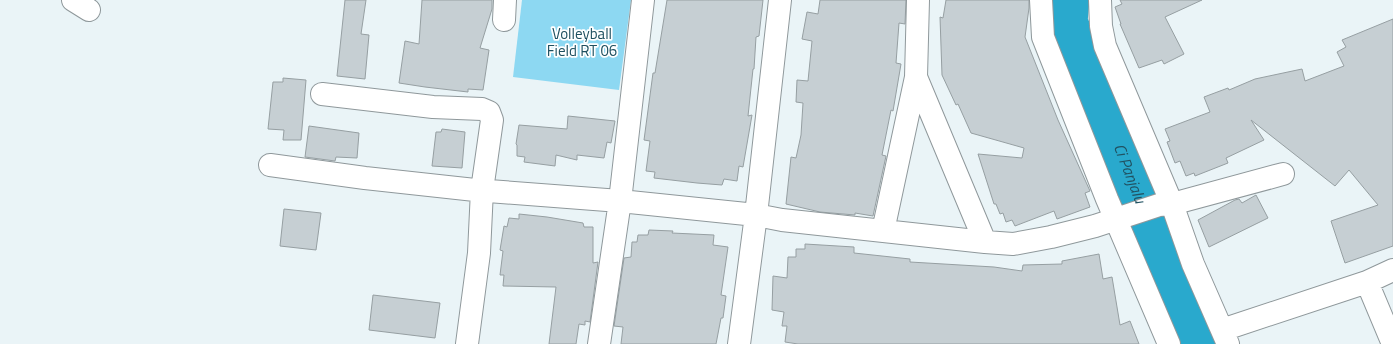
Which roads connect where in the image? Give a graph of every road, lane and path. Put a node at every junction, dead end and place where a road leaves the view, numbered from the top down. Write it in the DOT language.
graph roads {
  1 [pos="643,0"];
  2 [pos="780,0"];
  3 [pos="918,0"];
  4 [pos="1041,0"];
  5 [pos="1100,0"];
  6 [pos="916,77"];
  7 [pos="322,94"];
  8 [pos="270,165"];
  9 [pos="1284,174"];
  10 [pos="482,190"];
  11 [pos="620,202"];
  12 [pos="1165,205"];
  13 [pos="756,215"];
  14 [pos="1123,216"];
  15 [pos="882,231"];
  16 [pos="985,242"];
  17 [pos="1393,270"];
  18 [pos="1367,282"];
  19 [pos="1225,337"];
  20 [pos="467,344"];
  21 [pos="599,344"];
  22 [pos="739,344"];
  23 [pos="1169,344"];
  24 [pos="1393,344"];
  1 -- 11 [label="street"];
  2 -- 13 [label="street"];
  3 -- 6 [label="street"];
  4 -- 14 [label="street"];
  5 -- 12 [label="street"];
  6 -- 15 [label="street"];
  6 -- 16 [label="street"];
  7 -- 10 [label="street"];
  8 -- 10 [label="street"];
  9 -- 12 [label="street"];
  10 -- 11 [label="street"];
  10 -- 20 [label="street"];
  11 -- 13 [label="street"];
  11 -- 21 [label="street"];
  12 -- 14 [label="street"];
  12 -- 19 [label="street"];
  13 -- 15 [label="street"];
  13 -- 22 [label="street"];
  14 -- 16 [label="street"];
  14 -- 23 [label="street"];
  15 -- 16 [label="street"];
  17 -- 18 [label="street"];
  18 -- 19 [label="street"];
  18 -- 24 [label="street"];
}
